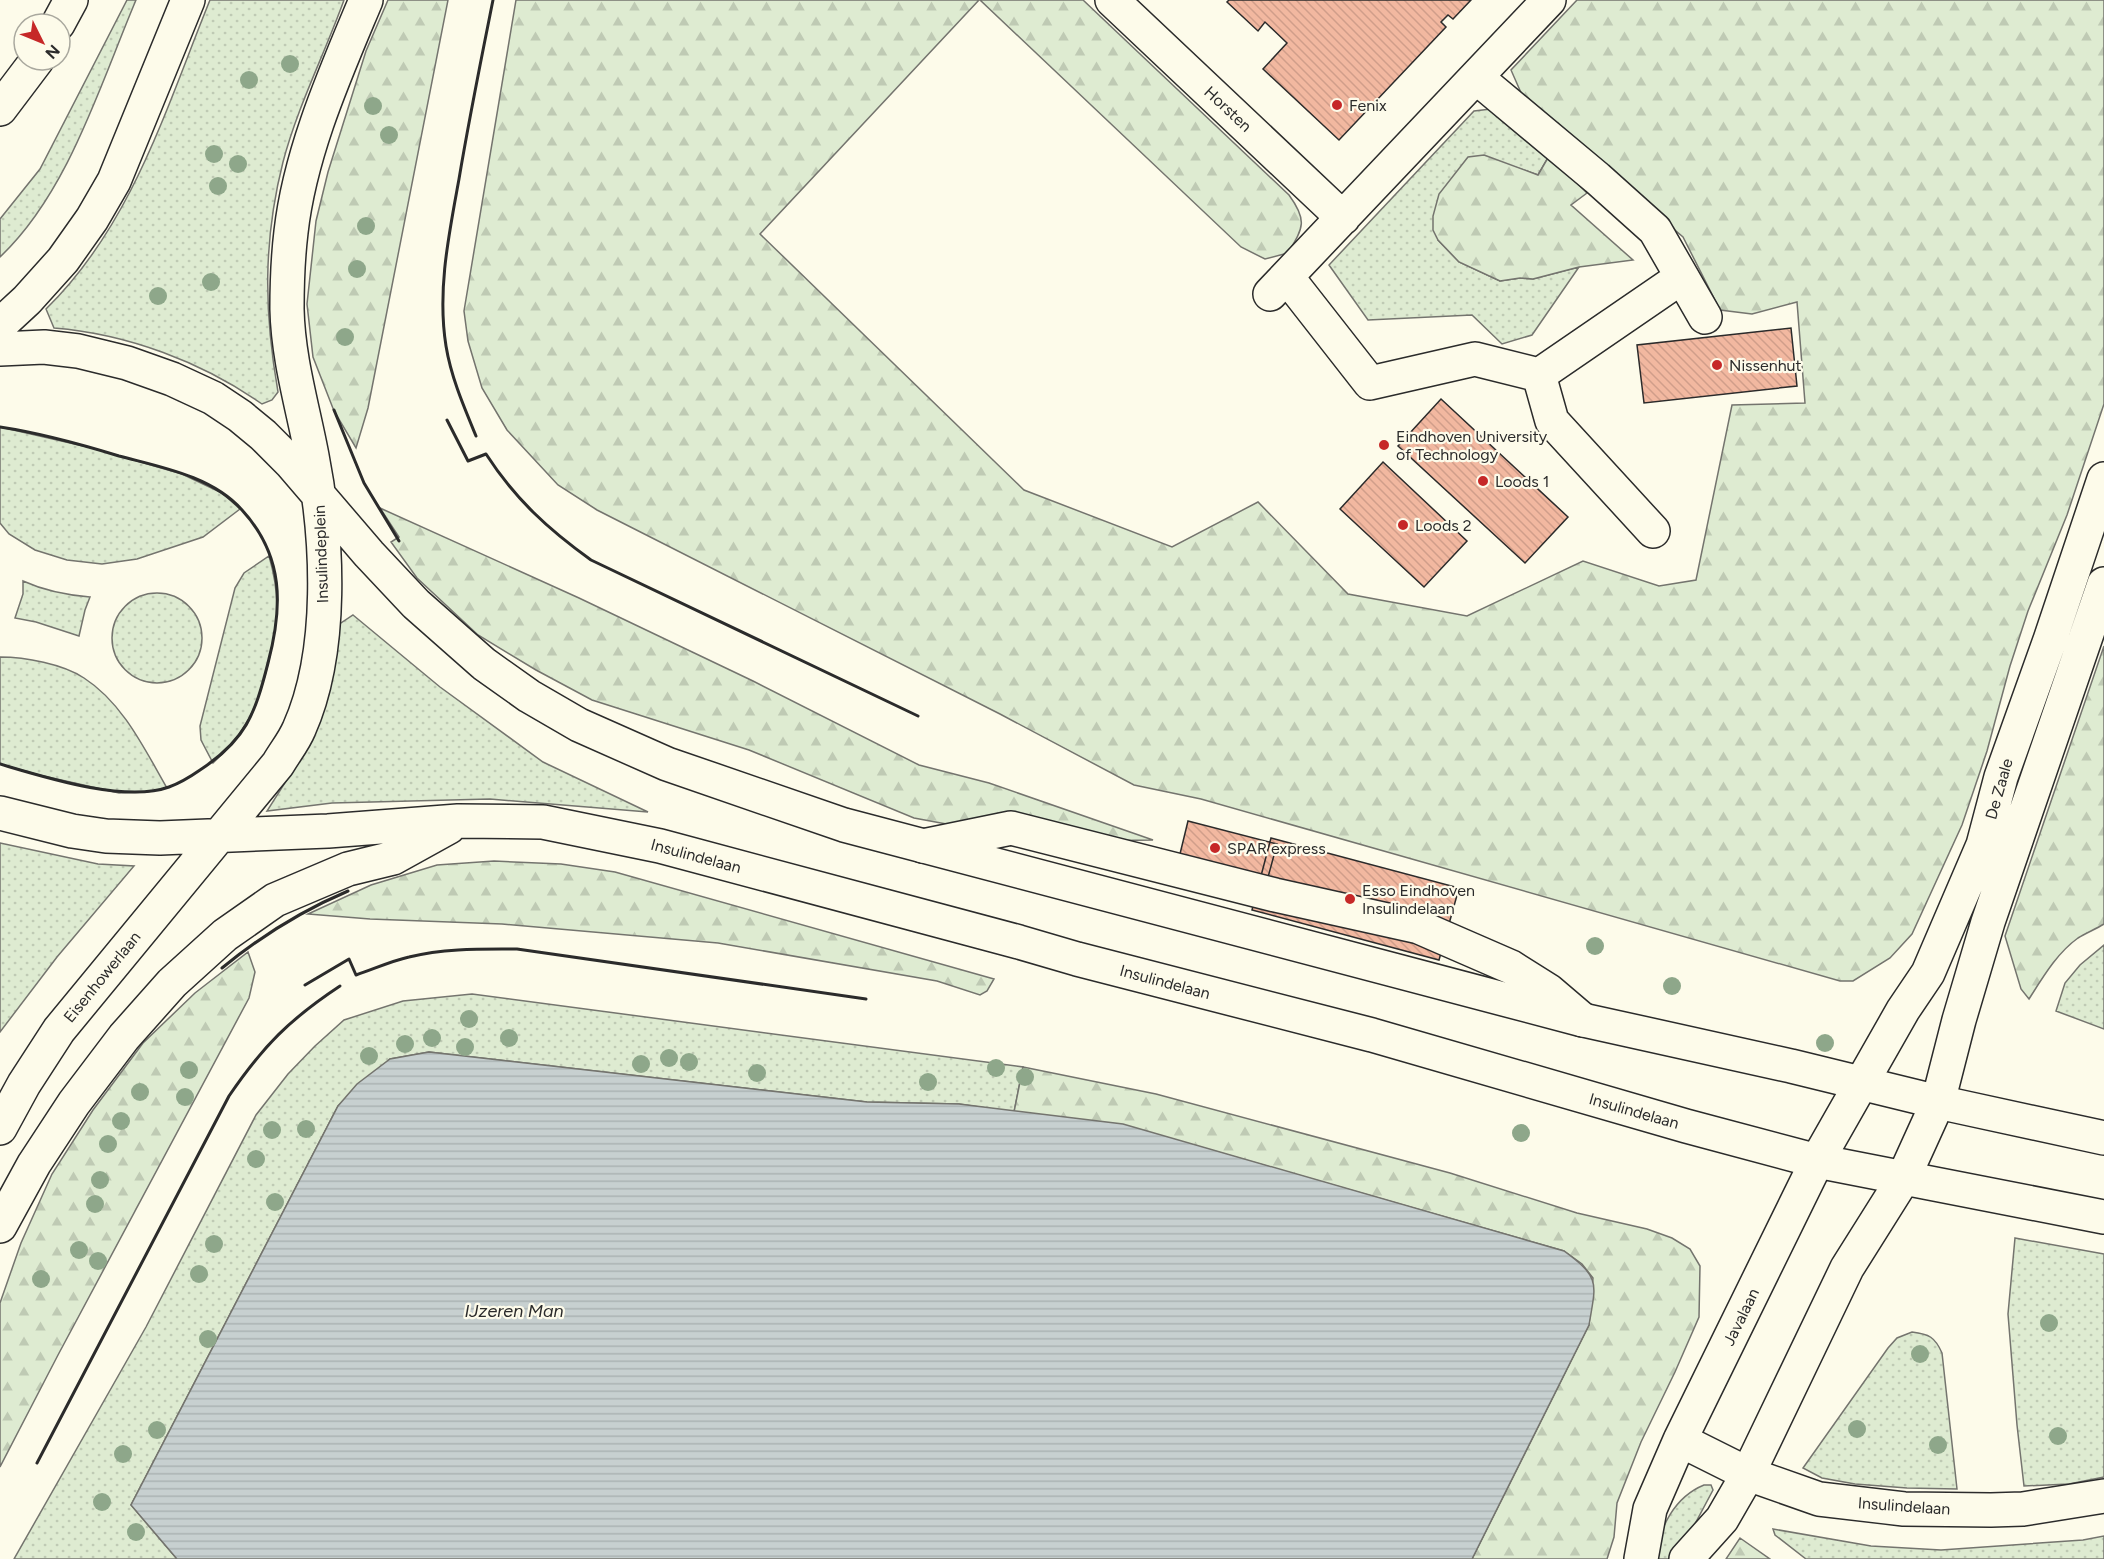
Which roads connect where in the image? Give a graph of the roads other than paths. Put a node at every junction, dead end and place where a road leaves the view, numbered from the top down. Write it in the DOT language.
graph roads {
  1 [pos="188,0"];
  2 [pos="366,0"];
  3 [pos="1112,0"];
  4 [pos="1549,0"];
  5 [pos="28,72"];
  6 [pos="1476,77"];
  7 [pos="0,109"];
  8 [pos="1343,218"];
  9 [pos="1682,277"];
  10 [pos="1705,317"];
  11 [pos="0,325"];
  12 [pos="0,349"];
  13 [pos="1539,375"];
  14 [pos="2104,479"];
  15 [pos="319,496"];
  16 [pos="1653,531"];
  17 [pos="2104,584"];
  18 [pos="0,813"];
  19 [pos="458,821"];
  20 [pos="217,836"];
  21 [pos="923,846"];
  22 [pos="1583,1020"];
  23 [pos="1860,1083"];
  24 [pos="1938,1102"];
  25 [pos="0,1128"];
  26 [pos="2104,1138"];
  27 [pos="1817,1161"];
  28 [pos="1903,1179"];
  29 [pos="2104,1217"];
  30 [pos="0,1226"];
  31 [pos="1680,1440"];
  32 [pos="1748,1474"];
  33 [pos="2104,1496"];
  34 [pos="1641,1559"];
  35 [pos="1686,1559"];
  1 -- 11 [label="main road"];
  2 -- 15 [label="main road"];
  3 -- 8 [label="main road, Horsten"];
  4 -- 6 [label="main road"];
  5 -- 7 [label="main road"];
  6 -- 8 [label="main road"];
  6 -- 9 [label="main road"];
  8 -- 13 [label="main road"];
  9 -- 10 [label="main road"];
  9 -- 13 [label="main road"];
  12 -- 15 [label="main road, Insulindeplein"];
  13 -- 16 [label="main road"];
  14 -- 23 [label="main road, De Zaale"];
  15 -- 20 [label="main road, Insulindeplein"];
  15 -- 21 [label="main road"];
  17 -- 24 [label="main road, De Zaale"];
  18 -- 20 [label="main road"];
  19 -- 20 [label="main road, Insulindelaan"];
  19 -- 27 [label="main road, Insulindelaan"];
  19 -- 30 [label="main road"];
  20 -- 25 [label="main road, Eisenhowerlaan"];
  21 -- 22 [label="main road"];
  21 -- 22 [label="main road"];
  22 -- 23 [label="main road"];
  23 -- 24 [label="main road"];
  23 -- 27 [label="main road, Javalaan"];
  24 -- 26 [label="main road"];
  24 -- 28 [label="main road"];
  27 -- 28 [label="main road, Insulindelaan"];
  27 -- 31 [label="main road, Javalaan"];
  28 -- 29 [label="main road, Insulindelaan"];
  28 -- 32 [label="main road"];
  31 -- 32 [label="main road, Insulindelaan"];
  31 -- 34 [label="main road, Javalaan"];
  32 -- 33 [label="main road, Insulindelaan"];
  32 -- 35 [label="main road"];
}
